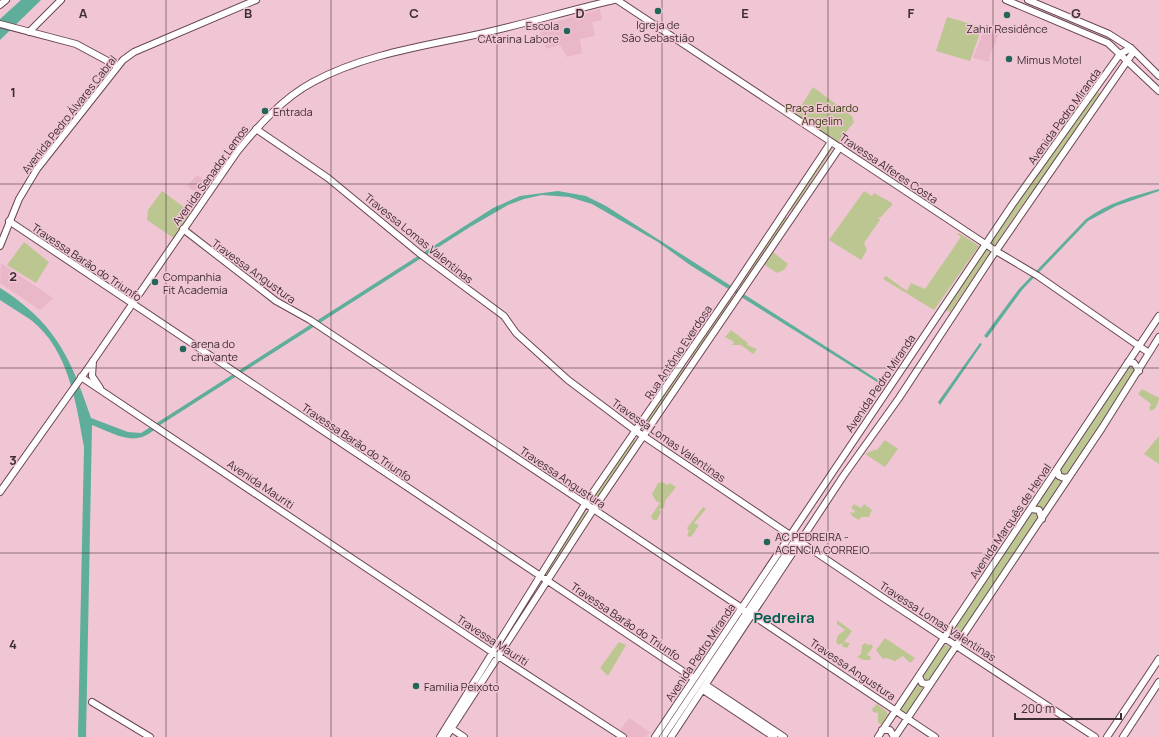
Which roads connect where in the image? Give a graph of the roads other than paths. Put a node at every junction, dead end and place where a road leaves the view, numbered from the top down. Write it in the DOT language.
graph roads {
  1 [pos="6,0"];
  2 [pos="61,0"];
  3 [pos="256,0"];
  4 [pos="616,0"];
  5 [pos="1006,0"];
  6 [pos="1028,0"];
  7 [pos="0,5"];
  8 [pos="0,24"];
  9 [pos="26,31"];
  10 [pos="1131,49"];
  11 [pos="1120,54"];
  12 [pos="1143,60"];
  13 [pos="1128,61"];
  14 [pos="117,66"];
  15 [pos="1136,69"];
  16 [pos="1159,76"];
  17 [pos="1104,78"];
  18 [pos="1113,84"];
  19 [pos="1159,91"];
  20 [pos="1092,94"];
  21 [pos="1101,100"];
  22 [pos="256,129"];
  23 [pos="831,142"];
  24 [pos="840,147"];
  25 [pos="9,223"];
  26 [pos="183,229"];
  27 [pos="987,245"];
  28 [pos="0,246"];
  29 [pos="996,251"];
  30 [pos="131,306"];
  31 [pos="1159,316"];
  32 [pos="1150,329"];
  33 [pos="1159,337"];
  34 [pos="1139,346"];
  35 [pos="1149,353"];
  36 [pos="93,360"];
  37 [pos="1128,362"];
  38 [pos="1139,371"];
  39 [pos="80,378"];
  40 [pos="100,389"];
  41 [pos="636,431"];
  42 [pos="643,436"];
  43 [pos="1057,470"];
  44 [pos="1069,477"];
  45 [pos="0,492"];
  46 [pos="585,504"];
  47 [pos="1031,509"];
  48 [pos="593,510"];
  49 [pos="1042,519"];
  50 [pos="796,539"];
  51 [pos="353,558"];
  52 [pos="539,577"];
  53 [pos="546,582"];
  54 [pos="747,611"];
  55 [pos="945,638"];
  56 [pos="957,645"];
  57 [pos="492,652"];
  58 [pos="499,656"];
  59 [pos="1159,659"];
  60 [pos="486,662"];
  61 [pos="492,666"];
  62 [pos="919,676"];
  63 [pos="693,680"];
  64 [pos="931,682"];
  65 [pos="1159,682"];
  66 [pos="704,688"];
  67 [pos="92,702"];
  68 [pos="896,710"];
  69 [pos="907,718"];
  70 [pos="449,727"];
  71 [pos="882,730"];
  72 [pos="150,737"];
  73 [pos="440,737"];
  74 [pos="446,737"];
  75 [pos="464,737"];
  76 [pos="623,737"];
  77 [pos="655,737"];
  78 [pos="663,737"];
  79 [pos="671,737"];
  80 [pos="774,737"];
  81 [pos="784,737"];
  82 [pos="878,737"];
  83 [pos="894,737"];
  84 [pos="935,737"];
  85 [pos="1095,737"];
  86 [pos="1107,737"];
  87 [pos="1123,737"];
  1 -- 7 [label="street"];
  2 -- 9 [label="street"];
  3 -- 14 [label="street, Avenida Pedro Álvares Cabral"];
  4 -- 22 [label="street, Avenida Senador Lemos"];
  4 -- 23 [label="street, Travessa Alferes Costa"];
  5 -- 11 [label="street"];
  6 -- 10 [label="street"];
  8 -- 9 [label="street"];
  9 -- 14 [label="street"];
  10 -- 11 [label="street, Avenida Pedro Miranda"];
  10 -- 12 [label="street"];
  10 -- 13 [label="street, Avenida Pedro Miranda"];
  11 -- 13 [label="street"];
  11 -- 17 [label="street, Avenida Pedro Miranda"];
  12 -- 15 [label="street"];
  12 -- 16 [label="street"];
  13 -- 15 [label="street"];
  13 -- 18 [label="street, Avenida Pedro Miranda"];
  14 -- 25 [label="street, Avenida Pedro Álvares Cabral"];
  15 -- 19 [label="street"];
  17 -- 18 [label="street"];
  17 -- 20 [label="street, Avenida Pedro Miranda"];
  18 -- 21 [label="street, Avenida Pedro Miranda"];
  20 -- 21 [label="street"];
  20 -- 27 [label="street, Avenida Pedro Miranda"];
  21 -- 29 [label="street, Avenida Pedro Miranda"];
  22 -- 26 [label="street, Avenida Senador Lemos"];
  22 -- 41 [label="street, Travessa Lomas Valentinas"];
  23 -- 24 [label="street, Travessa Alferes Costa"];
  23 -- 41 [label="street, Rua Antônio Everdosa"];
  24 -- 27 [label="street, Travessa Alferes Costa"];
  24 -- 42 [label="street, Rua Antônio Everdosa"];
  25 -- 28 [label="street, Avenida Pedro Álvares Cabral"];
  25 -- 30 [label="street, Travessa Barão do Triunfo"];
  26 -- 30 [label="street, Avenida Senador Lemos"];
  26 -- 46 [label="street, Travessa Angustura"];
  27 -- 29 [label="street, Travessa Alferes Costa"];
  27 -- 50 [label="street, Avenida Pedro Miranda"];
  29 -- 34 [label="street, Travessa Alferes Costa"];
  29 -- 50 [label="street, Avenida Pedro Miranda"];
  30 -- 36 [label="street, Avenida Senador Lemos"];
  30 -- 52 [label="street, Travessa Barão do Triunfo"];
  31 -- 32 [label="street, Avenida Marquês de Herval"];
  32 -- 33 [label="street"];
  32 -- 34 [label="street, Avenida Marquês de Herval"];
  33 -- 35 [label="street"];
  34 -- 35 [label="street, Travessa Alferes Costa"];
  34 -- 37 [label="street, Avenida Marquês de Herval"];
  35 -- 38 [label="street"];
  36 -- 39 [label="street, Avenida Senador Lemos"];
  36 -- 40 [label="street"];
  37 -- 38 [label="street"];
  37 -- 43 [label="street, Avenida Marquês de Herval"];
  38 -- 44 [label="street"];
  39 -- 40 [label="street"];
  39 -- 45 [label="street, Avenida Senador Lemos"];
  40 -- 51 [label="street, Avenida Mauriti"];
  41 -- 42 [label="street, Travessa Lomas Valentinas"];
  41 -- 46 [label="street, Rua Antônio Everdosa"];
  42 -- 48 [label="street, Rua Antônio Everdosa"];
  42 -- 50 [label="street, Travessa Lomas Valentinas"];
  43 -- 44 [label="street"];
  43 -- 47 [label="street, Avenida Marquês de Herval"];
  44 -- 49 [label="street"];
  46 -- 48 [label="street, Travessa Angustura"];
  46 -- 52 [label="street, Rua Antônio Everdosa"];
  47 -- 49 [label="street"];
  47 -- 55 [label="street, Avenida Marquês de Herval"];
  48 -- 53 [label="street, Rua Antônio Everdosa"];
  48 -- 54 [label="street, Travessa Angustura"];
  49 -- 56 [label="street"];
  50 -- 54 [label="street, Avenida Pedro Miranda"];
  50 -- 55 [label="street, Travessa Lomas Valentinas"];
  51 -- 57 [label="street, Travessa Mauriti"];
  52 -- 53 [label="street, Travessa Barão do Triunfo"];
  52 -- 57 [label="street, Rua Antônio Everdosa"];
  53 -- 58 [label="street, Rua Antônio Everdosa"];
  53 -- 63 [label="street, Travessa Barão do Triunfo"];
  54 -- 63 [label="street, Avenida Pedro Miranda"];
  54 -- 66 [label="street, Avenida Pedro Miranda"];
  54 -- 68 [label="street, Travessa Angustura"];
  54 -- 78 [label="street, Avenida Pedro Miranda"];
  55 -- 56 [label="street, Travessa Lomas Valentinas"];
  55 -- 62 [label="street, Avenida Marquês de Herval"];
  56 -- 64 [label="street"];
  56 -- 85 [label="street, Travessa Lomas Valentinas"];
  57 -- 58 [label="street, Travessa Mauriti"];
  57 -- 60 [label="street, Rua Antônio Everdosa"];
  58 -- 61 [label="street, Rua Antônio Everdosa"];
  58 -- 76 [label="street, Travessa Mauriti"];
  59 -- 86 [label="street"];
  60 -- 61 [label="street"];
  60 -- 70 [label="street, Rua Antônio Everdosa"];
  61 -- 70 [label="street, Rua Antônio Everdosa"];
  62 -- 64 [label="street"];
  62 -- 68 [label="street, Avenida Marquês de Herval"];
  63 -- 77 [label="street, Avenida Pedro Miranda"];
  64 -- 69 [label="street"];
  65 -- 87 [label="street"];
  66 -- 79 [label="street, Avenida Pedro Miranda"];
  66 -- 80 [label="street"];
  66 -- 81 [label="street"];
  67 -- 72 [label="street"];
  68 -- 69 [label="street, Travessa Angustura"];
  68 -- 71 [label="street, Avenida Marquês de Herval"];
  69 -- 83 [label="street"];
  69 -- 84 [label="street, Travessa Angustura"];
  70 -- 73 [label="street, Rua Antônio Everdosa"];
  70 -- 74 [label="street, Rua Antônio Everdosa"];
  70 -- 75 [label="street"];
  71 -- 82 [label="street, Avenida Marquês de Herval"];
  71 -- 83 [label="street"];
}
